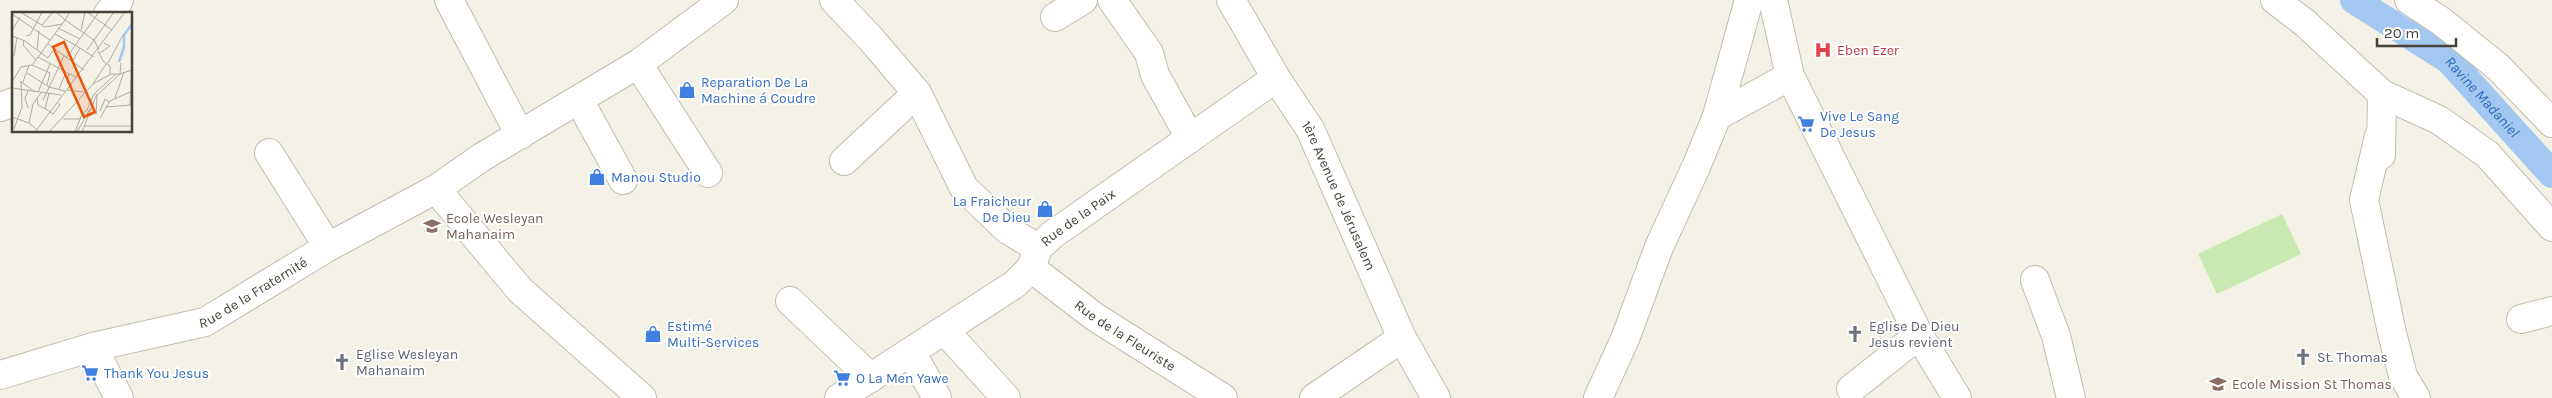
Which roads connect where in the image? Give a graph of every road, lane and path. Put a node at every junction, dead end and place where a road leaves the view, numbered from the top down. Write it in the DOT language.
graph roads {
  1 [pos="119,0"];
  2 [pos="449,0"];
  3 [pos="834,0"];
  4 [pos="1083,0"];
  5 [pos="1112,0"];
  6 [pos="1231,0"];
  7 [pos="1749,0"];
  8 [pos="1773,0"];
  9 [pos="2275,0"];
  10 [pos="2409,0"];
  11 [pos="719,1"];
  12 [pos="110,12"];
  13 [pos="1055,17"];
  14 [pos="638,64"];
  15 [pos="1790,76"];
  16 [pos="1276,78"];
  17 [pos="917,93"];
  18 [pos="2382,94"];
  19 [pos="579,100"];
  20 [pos="12,103"];
  21 [pos="0,107"];
  22 [pos="1716,116"];
  23 [pos="2552,123"];
  24 [pos="520,135"];
  25 [pos="2380,136"];
  26 [pos="1190,138"];
  27 [pos="268,153"];
  28 [pos="844,161"];
  29 [pos="708,173"];
  30 [pos="623,180"];
  31 [pos="436,189"];
  32 [pos="2383,205"];
  33 [pos="2552,227"];
  34 [pos="328,247"];
  35 [pos="1035,258"];
  36 [pos="2035,280"];
  37 [pos="790,300"];
  38 [pos="2552,312"];
  39 [pos="2521,319"];
  40 [pos="945,330"];
  41 [pos="1919,335"];
  42 [pos="1402,338"];
  43 [pos="92,347"];
  44 [pos="911,352"];
  45 [pos="0,376"];
  46 [pos="871,378"];
  47 [pos="1851,389"];
  48 [pos="119,398"];
  49 [pos="642,398"];
  50 [pos="839,398"];
  51 [pos="937,398"];
  52 [pos="1006,398"];
  53 [pos="1223,398"];
  54 [pos="1314,398"];
  55 [pos="1436,398"];
  56 [pos="1598,398"];
  57 [pos="1958,398"];
  58 [pos="2071,398"];
  59 [pos="2416,398"];
  1 -- 12 [label="street"];
  2 -- 24 [label="street"];
  3 -- 17 [label="street, Rue de la Fleuriste"];
  4 -- 13 [label="street"];
  5 -- 26 [label="street"];
  6 -- 16 [label="street, 1ère Avenue de Jérusalem"];
  7 -- 22 [label="street"];
  8 -- 15 [label="street"];
  9 -- 18 [label="street"];
  10 -- 23 [label="street"];
  11 -- 14 [label="street, Rue de la Fraternité"];
  14 -- 19 [label="street, Rue de la Fraternité"];
  14 -- 29 [label="street"];
  15 -- 22 [label="street"];
  15 -- 41 [label="street"];
  16 -- 26 [label="street, Rue de la Paix"];
  16 -- 42 [label="street, 1ère Avenue de Jérusalem"];
  17 -- 28 [label="street"];
  17 -- 35 [label="street, Rue de la Fleuriste"];
  18 -- 25 [label="street"];
  18 -- 33 [label="street"];
  19 -- 24 [label="street, Rue de la Fraternité"];
  19 -- 30 [label="street"];
  20 -- 21 [label="street"];
  22 -- 56 [label="street"];
  24 -- 31 [label="street, Rue de la Fraternité"];
  25 -- 32 [label="street"];
  25 -- 59 [label="street"];
  26 -- 35 [label="street, Rue de la Paix"];
  27 -- 34 [label="street"];
  31 -- 34 [label="street, Rue de la Fraternité"];
  31 -- 49 [label="street"];
  34 -- 43 [label="street, Rue de la Fraternité"];
  35 -- 40 [label="street, Rue de la Paix"];
  35 -- 53 [label="street, Rue de la Fleuriste"];
  36 -- 58 [label="street"];
  37 -- 46 [label="street"];
  38 -- 39 [label="street"];
  40 -- 44 [label="street, Rue de la Paix"];
  40 -- 52 [label="street"];
  41 -- 47 [label="street"];
  41 -- 57 [label="street"];
  42 -- 54 [label="street"];
  42 -- 55 [label="street, 1ère Avenue de Jérusalem"];
  43 -- 45 [label="street, Rue de la Fraternité"];
  43 -- 48 [label="street"];
  44 -- 46 [label="street, Rue de la Paix"];
  44 -- 51 [label="street"];
  46 -- 50 [label="street, Rue de la Paix"];
}
